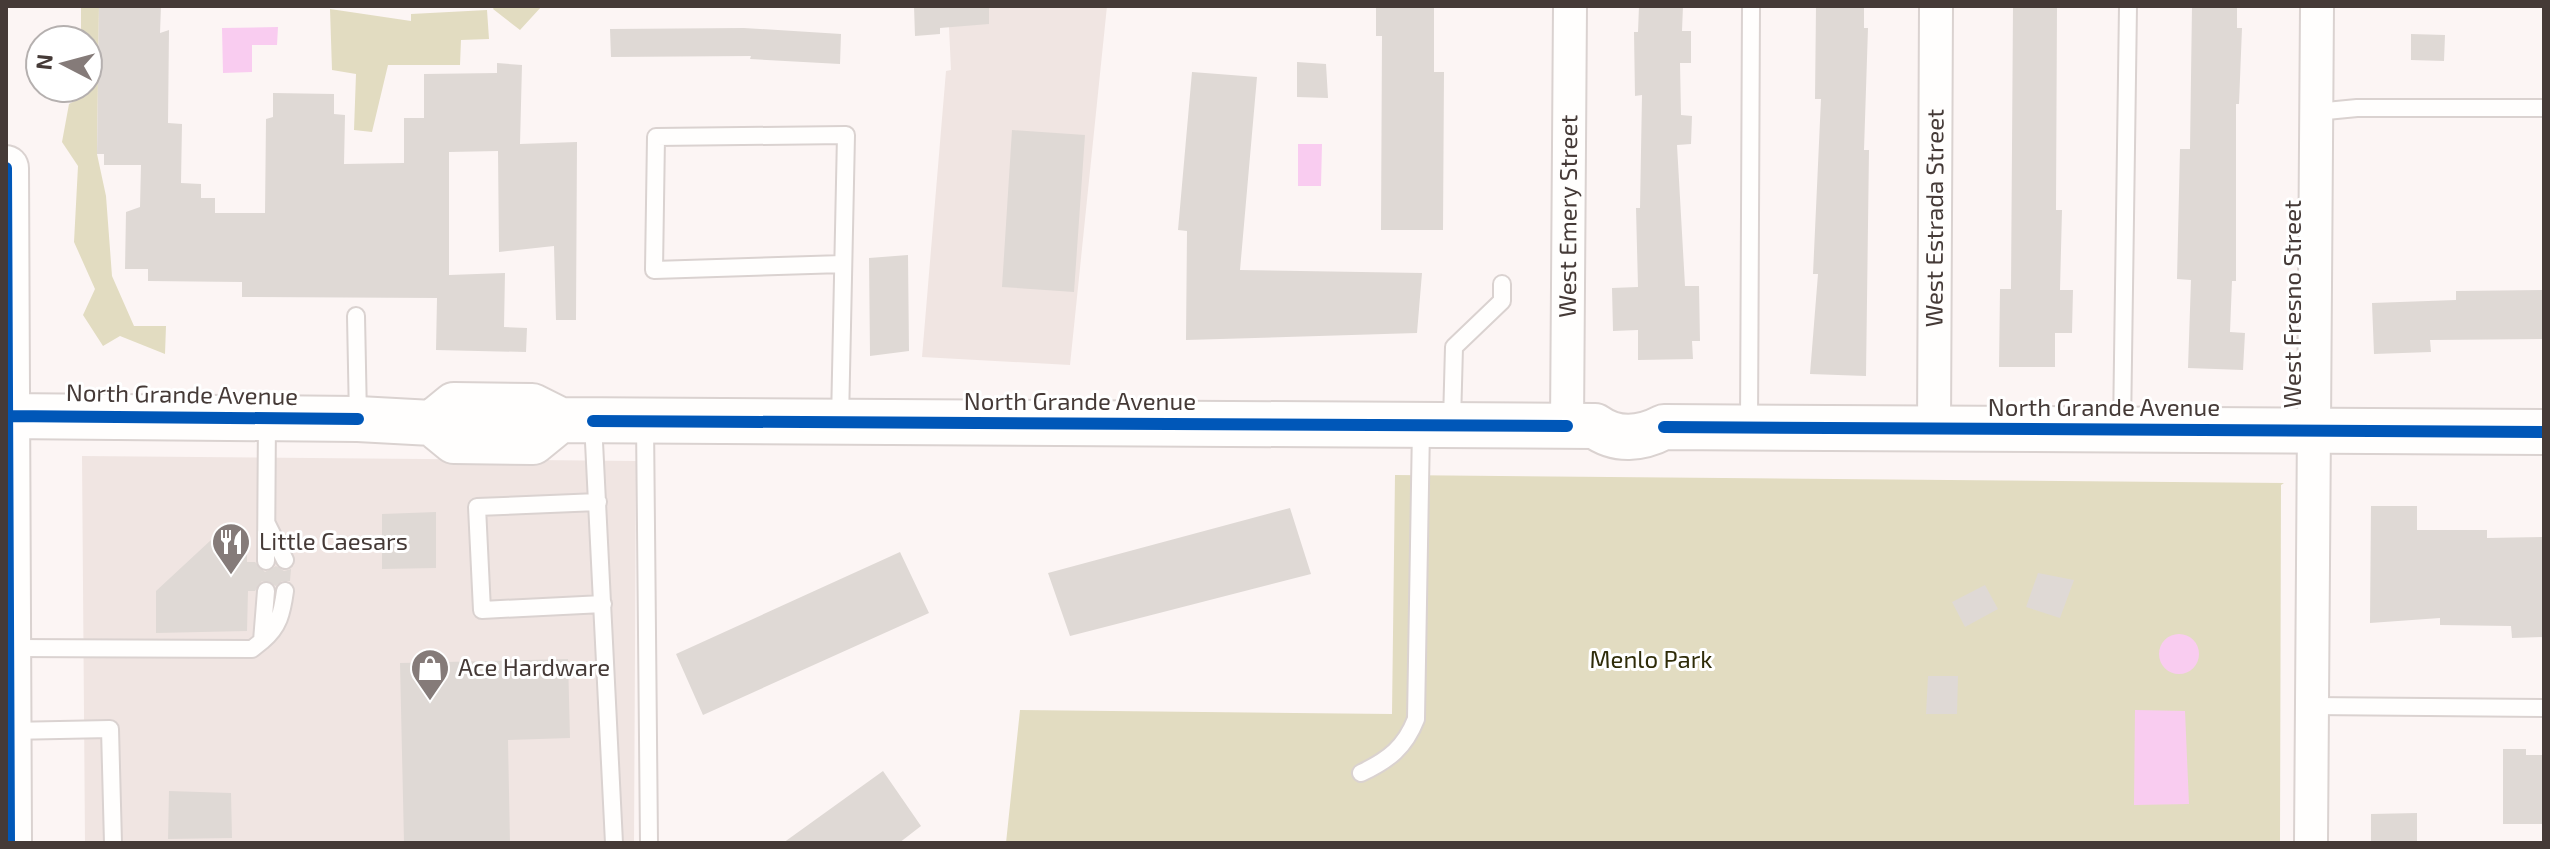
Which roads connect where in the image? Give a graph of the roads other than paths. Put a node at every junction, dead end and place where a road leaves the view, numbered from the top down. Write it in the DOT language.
graph roads {
  1 [pos="1570,6"];
  2 [pos="1751,6"];
  3 [pos="1936,6"];
  4 [pos="2128,6"];
  5 [pos="2317,6"];
  6 [pos="2544,108"];
  7 [pos="2316,112"];
  8 [pos="6,168"];
  9 [pos="6,212"];
  10 [pos="843,264"];
  11 [pos="7,284"];
  12 [pos="1502,284"];
  13 [pos="356,316"];
  14 [pos="7,416"];
  15 [pos="267,418"];
  16 [pos="358,419"];
  17 [pos="576,420"];
  18 [pos="645,421"];
  19 [pos="840,423"];
  20 [pos="1436,426"];
  21 [pos="1581,426"];
  22 [pos="1749,428"];
  23 [pos="1934,430"];
  24 [pos="2122,431"];
  25 [pos="2314,431"];
  26 [pos="2544,432"];
  27 [pos="598,502"];
  28 [pos="267,524"];
  29 [pos="285,560"];
  30 [pos="266,561"];
  31 [pos="266,591"];
  32 [pos="285,591"];
  33 [pos="603,604"];
  34 [pos="262,641"];
  35 [pos="7,664"];
  36 [pos="2312,706"];
  37 [pos="2544,708"];
  38 [pos="9,731"];
  39 [pos="1361,773"];
  40 [pos="9,843"];
  41 [pos="113,843"];
  42 [pos="614,843"];
  43 [pos="649,843"];
  44 [pos="2311,843"];
  1 -- 21 [label="street, West Emery Street"];
  2 -- 22 [label="lane"];
  3 -- 23 [label="street, West Estrada Street"];
  4 -- 24 [label="lane"];
  5 -- 7 [label="street, West Fresno Street"];
  6 -- 7 [label="lane"];
  7 -- 25 [label="street, West Fresno Street"];
  8 -- 9 [label="main road"];
  9 -- 11 [label="main road"];
  10 -- 10 [label="lane"];
  10 -- 19 [label="lane"];
  11 -- 14 [label="main road"];
  12 -- 20 [label="lane"];
  13 -- 16 [label="lane"];
  14 -- 15 [label="main road, North Grande Avenue"];
  14 -- 35 [label="main road"];
  15 -- 16 [label="main road, North Grande Avenue"];
  15 -- 28 [label="lane"];
  16 -- 17 [label="main road, North Grande Avenue"];
  17 -- 18 [label="main road, North Grande Avenue"];
  17 -- 27 [label="lane"];
  18 -- 19 [label="main road, North Grande Avenue"];
  18 -- 43 [label="lane"];
  19 -- 20 [label="main road, North Grande Avenue"];
  20 -- 21 [label="main road, North Grande Avenue"];
  20 -- 39 [label="lane"];
  21 -- 22 [label="main road, North Grande Avenue"];
  22 -- 23 [label="main road, North Grande Avenue"];
  23 -- 24 [label="main road, North Grande Avenue"];
  24 -- 25 [label="main road, North Grande Avenue"];
  25 -- 26 [label="main road, North Grande Avenue"];
  25 -- 36 [label="street, West Fresno Street"];
  27 -- 33 [label="lane"];
  27 -- 33 [label="lane"];
  28 -- 29 [label="lane"];
  28 -- 30 [label="lane"];
  31 -- 34 [label="lane"];
  32 -- 34 [label="lane"];
  33 -- 42 [label="lane"];
  34 -- 35 [label="lane"];
  35 -- 38 [label="main road"];
  36 -- 37 [label="lane"];
  36 -- 44 [label="street, West Fresno Street"];
  38 -- 40 [label="main road"];
  38 -- 41 [label="lane"];
}
